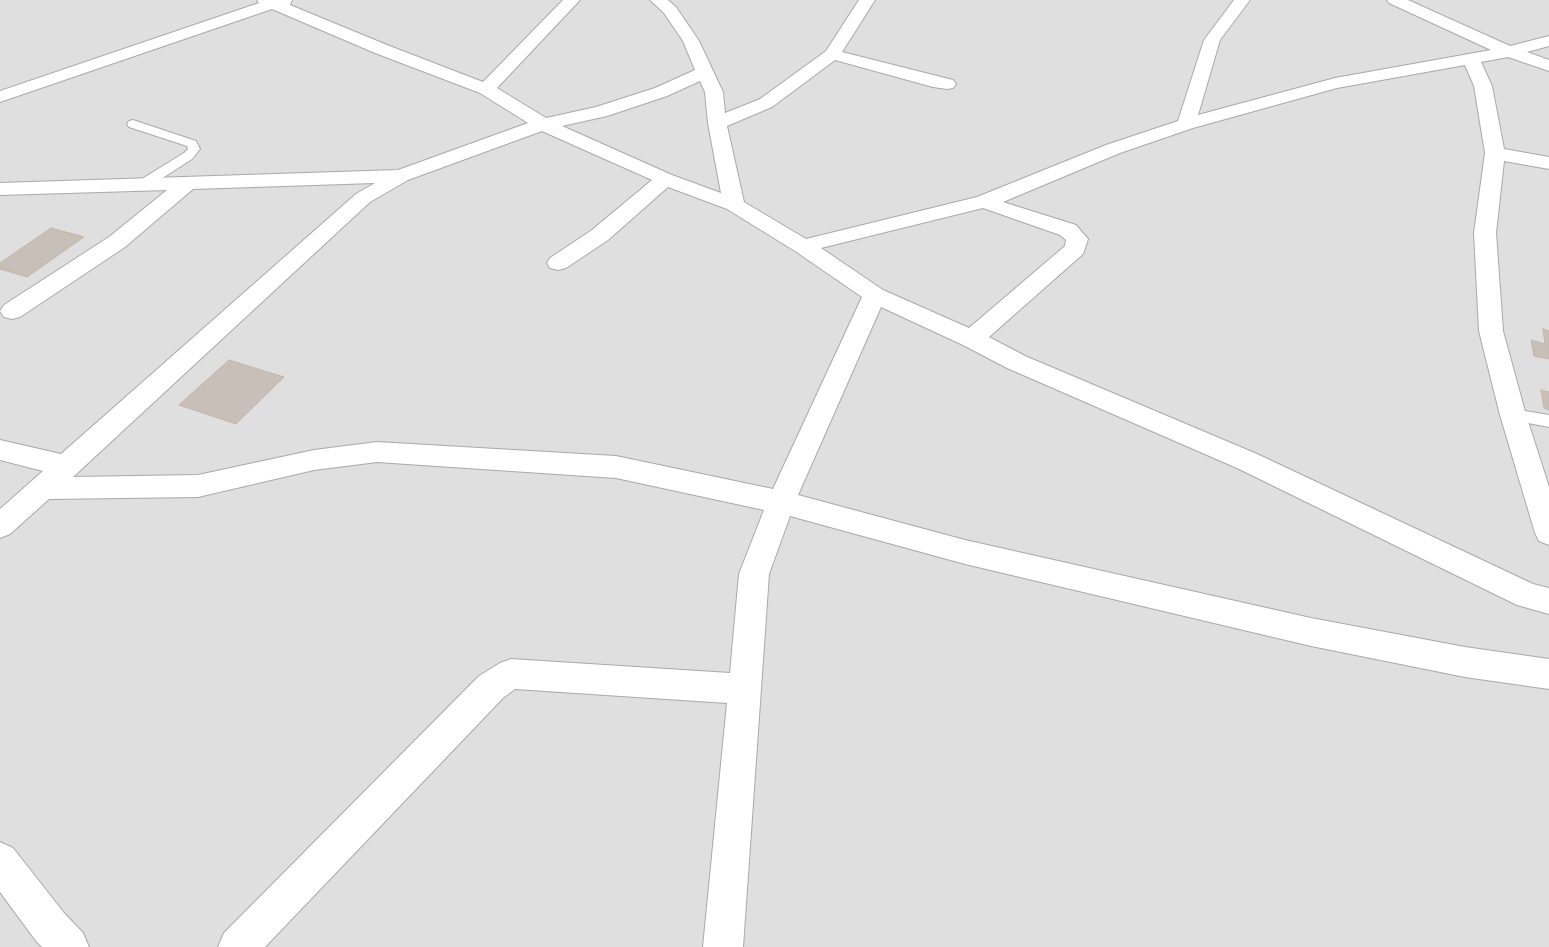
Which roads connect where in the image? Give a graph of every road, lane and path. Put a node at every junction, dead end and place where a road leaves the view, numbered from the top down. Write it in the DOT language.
graph roads {
  1 [pos="572,0"];
  2 [pos="658,0"];
  3 [pos="867,0"];
  4 [pos="1242,0"];
  5 [pos="1395,0"];
  6 [pos="275,1"];
  7 [pos="1549,41"];
  8 [pos="1508,52"];
  9 [pos="832,54"];
  10 [pos="1470,58"];
  11 [pos="1549,66"];
  12 [pos="704,72"];
  13 [pos="948,84"];
  14 [pos="486,88"];
  15 [pos="0,97"];
  16 [pos="717,123"];
  17 [pos="133,124"];
  18 [pos="543,124"];
  19 [pos="1186,124"];
  20 [pos="1495,153"];
  21 [pos="1549,163"];
  22 [pos="401,176"];
  23 [pos="665,179"];
  24 [pos="186,184"];
  25 [pos="142,185"];
  26 [pos="0,189"];
  27 [pos="984,202"];
  28 [pos="734,205"];
  29 [pos="803,246"];
  30 [pos="558,263"];
  31 [pos="875,295"];
  32 [pos="12,311"];
  33 [pos="972,339"];
  34 [pos="1513,415"];
  35 [pos="1549,420"];
  36 [pos="0,450"];
  37 [pos="66,466"];
  38 [pos="44,488"];
  39 [pos="781,502"];
  40 [pos="0,526"];
  41 [pos="1549,533"];
  42 [pos="1549,600"];
  43 [pos="1549,674"];
  44 [pos="744,689"];
  45 [pos="0,861"];
  46 [pos="70,947"];
  47 [pos="238,947"];
  48 [pos="723,947"];
  1 -- 14 [label="street"];
  2 -- 12 [label="street"];
  3 -- 9 [label="street"];
  4 -- 19 [label="street"];
  5 -- 8 [label="street"];
  6 -- 14 [label="street"];
  6 -- 15 [label="street"];
  7 -- 8 [label="street"];
  8 -- 10 [label="street"];
  8 -- 11 [label="street"];
  9 -- 13 [label="street"];
  9 -- 16 [label="street"];
  10 -- 19 [label="street"];
  10 -- 20 [label="street"];
  12 -- 16 [label="street"];
  12 -- 18 [label="street"];
  14 -- 18 [label="street"];
  16 -- 28 [label="street"];
  17 -- 25 [label="lane"];
  18 -- 22 [label="street"];
  18 -- 23 [label="street"];
  19 -- 27 [label="street"];
  20 -- 21 [label="street"];
  20 -- 34 [label="street"];
  22 -- 24 [label="street"];
  22 -- 37 [label="street"];
  23 -- 28 [label="street"];
  23 -- 30 [label="street"];
  24 -- 25 [label="street"];
  24 -- 32 [label="street"];
  25 -- 26 [label="street"];
  27 -- 29 [label="street"];
  27 -- 33 [label="street"];
  28 -- 29 [label="street"];
  29 -- 31 [label="street"];
  31 -- 33 [label="street"];
  31 -- 39 [label="street"];
  33 -- 42 [label="street"];
  34 -- 35 [label="lane"];
  34 -- 41 [label="street"];
  36 -- 37 [label="street"];
  37 -- 38 [label="street"];
  38 -- 39 [label="street"];
  38 -- 40 [label="street"];
  39 -- 43 [label="street"];
  39 -- 44 [label="street"];
  44 -- 47 [label="street"];
  44 -- 48 [label="street"];
  45 -- 46 [label="street"];
}
